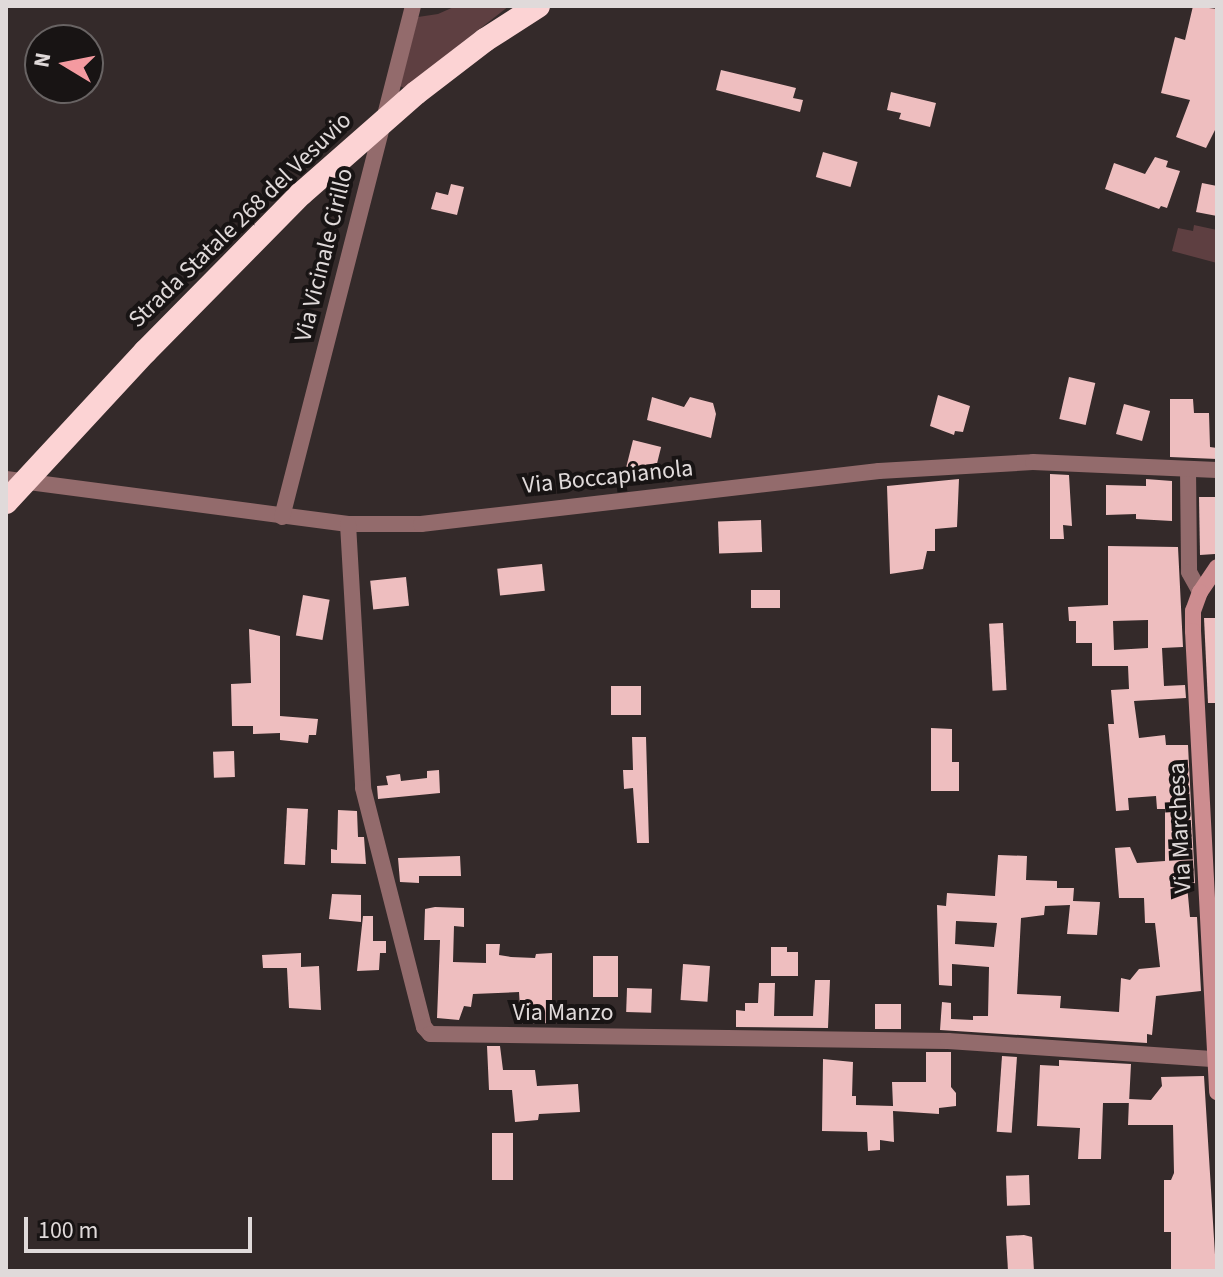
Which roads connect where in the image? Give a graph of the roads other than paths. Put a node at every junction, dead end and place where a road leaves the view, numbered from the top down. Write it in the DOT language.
graph roads {
  1 [pos="413,6"];
  2 [pos="538,6"];
  3 [pos="1188,469"];
  4 [pos="1217,470"];
  5 [pos="6,479"];
  6 [pos="6,502"];
  7 [pos="282,517"];
  8 [pos="348,524"];
  9 [pos="1217,567"];
  10 [pos="1200,592"];
  11 [pos="1215,1059"];
  12 [pos="1217,1092"];
  1 -- 7 [label="street, Via Vicinale Cirillo"];
  2 -- 6 [label="highway, Strada Statale 268 del Vesuvio"];
  3 -- 4 [label="street, Via Boccapianola"];
  3 -- 8 [label="street, Via Boccapianola"];
  3 -- 10 [label="street"];
  5 -- 7 [label="street, Via Boccapianola"];
  7 -- 8 [label="street, Via Boccapianola"];
  8 -- 11 [label="street, Via Manzo"];
  9 -- 10 [label="street, Via Marchesa"];
  10 -- 11 [label="street, Via Marchesa"];
  11 -- 12 [label="street, Via Marchesa"];
}
